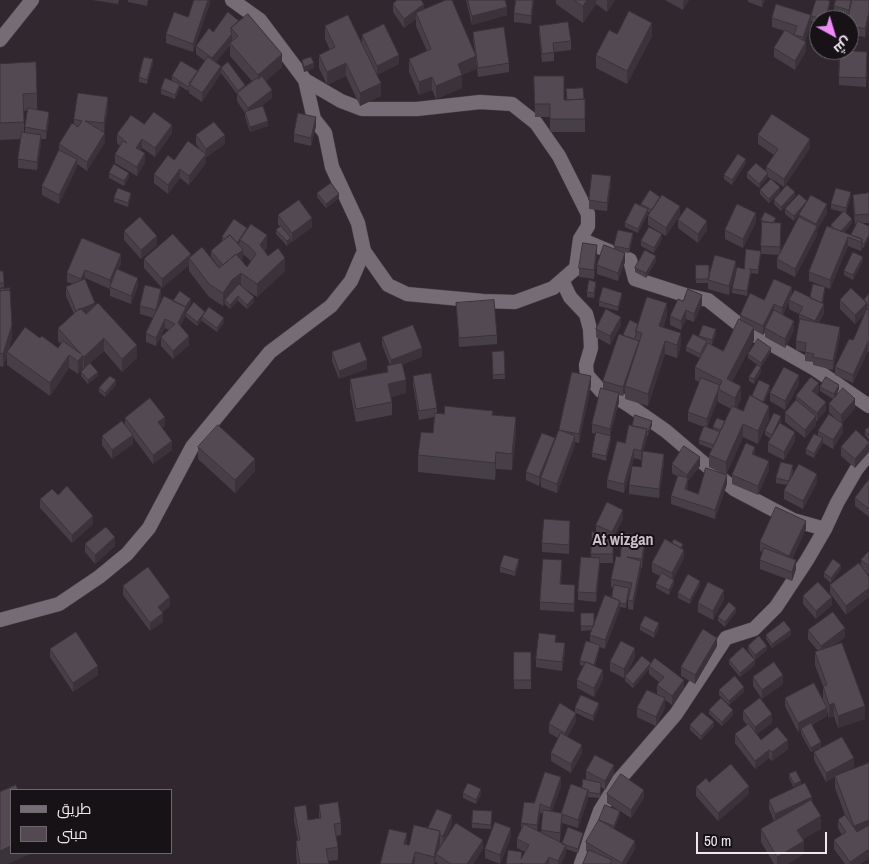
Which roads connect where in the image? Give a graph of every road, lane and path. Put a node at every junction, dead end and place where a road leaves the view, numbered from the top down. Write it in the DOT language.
graph roads {
  1 [pos="32,0"];
  2 [pos="232,0"];
  3 [pos="0,40"];
  4 [pos="304,80"];
  5 [pos="580,239"];
  6 [pos="364,251"];
  7 [pos="562,280"];
  8 [pos="869,406"];
  9 [pos="869,453"];
  10 [pos="825,529"];
  11 [pos="0,620"];
  12 [pos="581,864"];
  1 -- 3 [label="street"];
  2 -- 4 [label="street"];
  4 -- 5 [label="street"];
  4 -- 6 [label="street"];
  5 -- 7 [label="street"];
  5 -- 8 [label="street"];
  6 -- 7 [label="street"];
  6 -- 11 [label="street"];
  7 -- 10 [label="street"];
  9 -- 10 [label="street"];
  10 -- 12 [label="street"];
}
